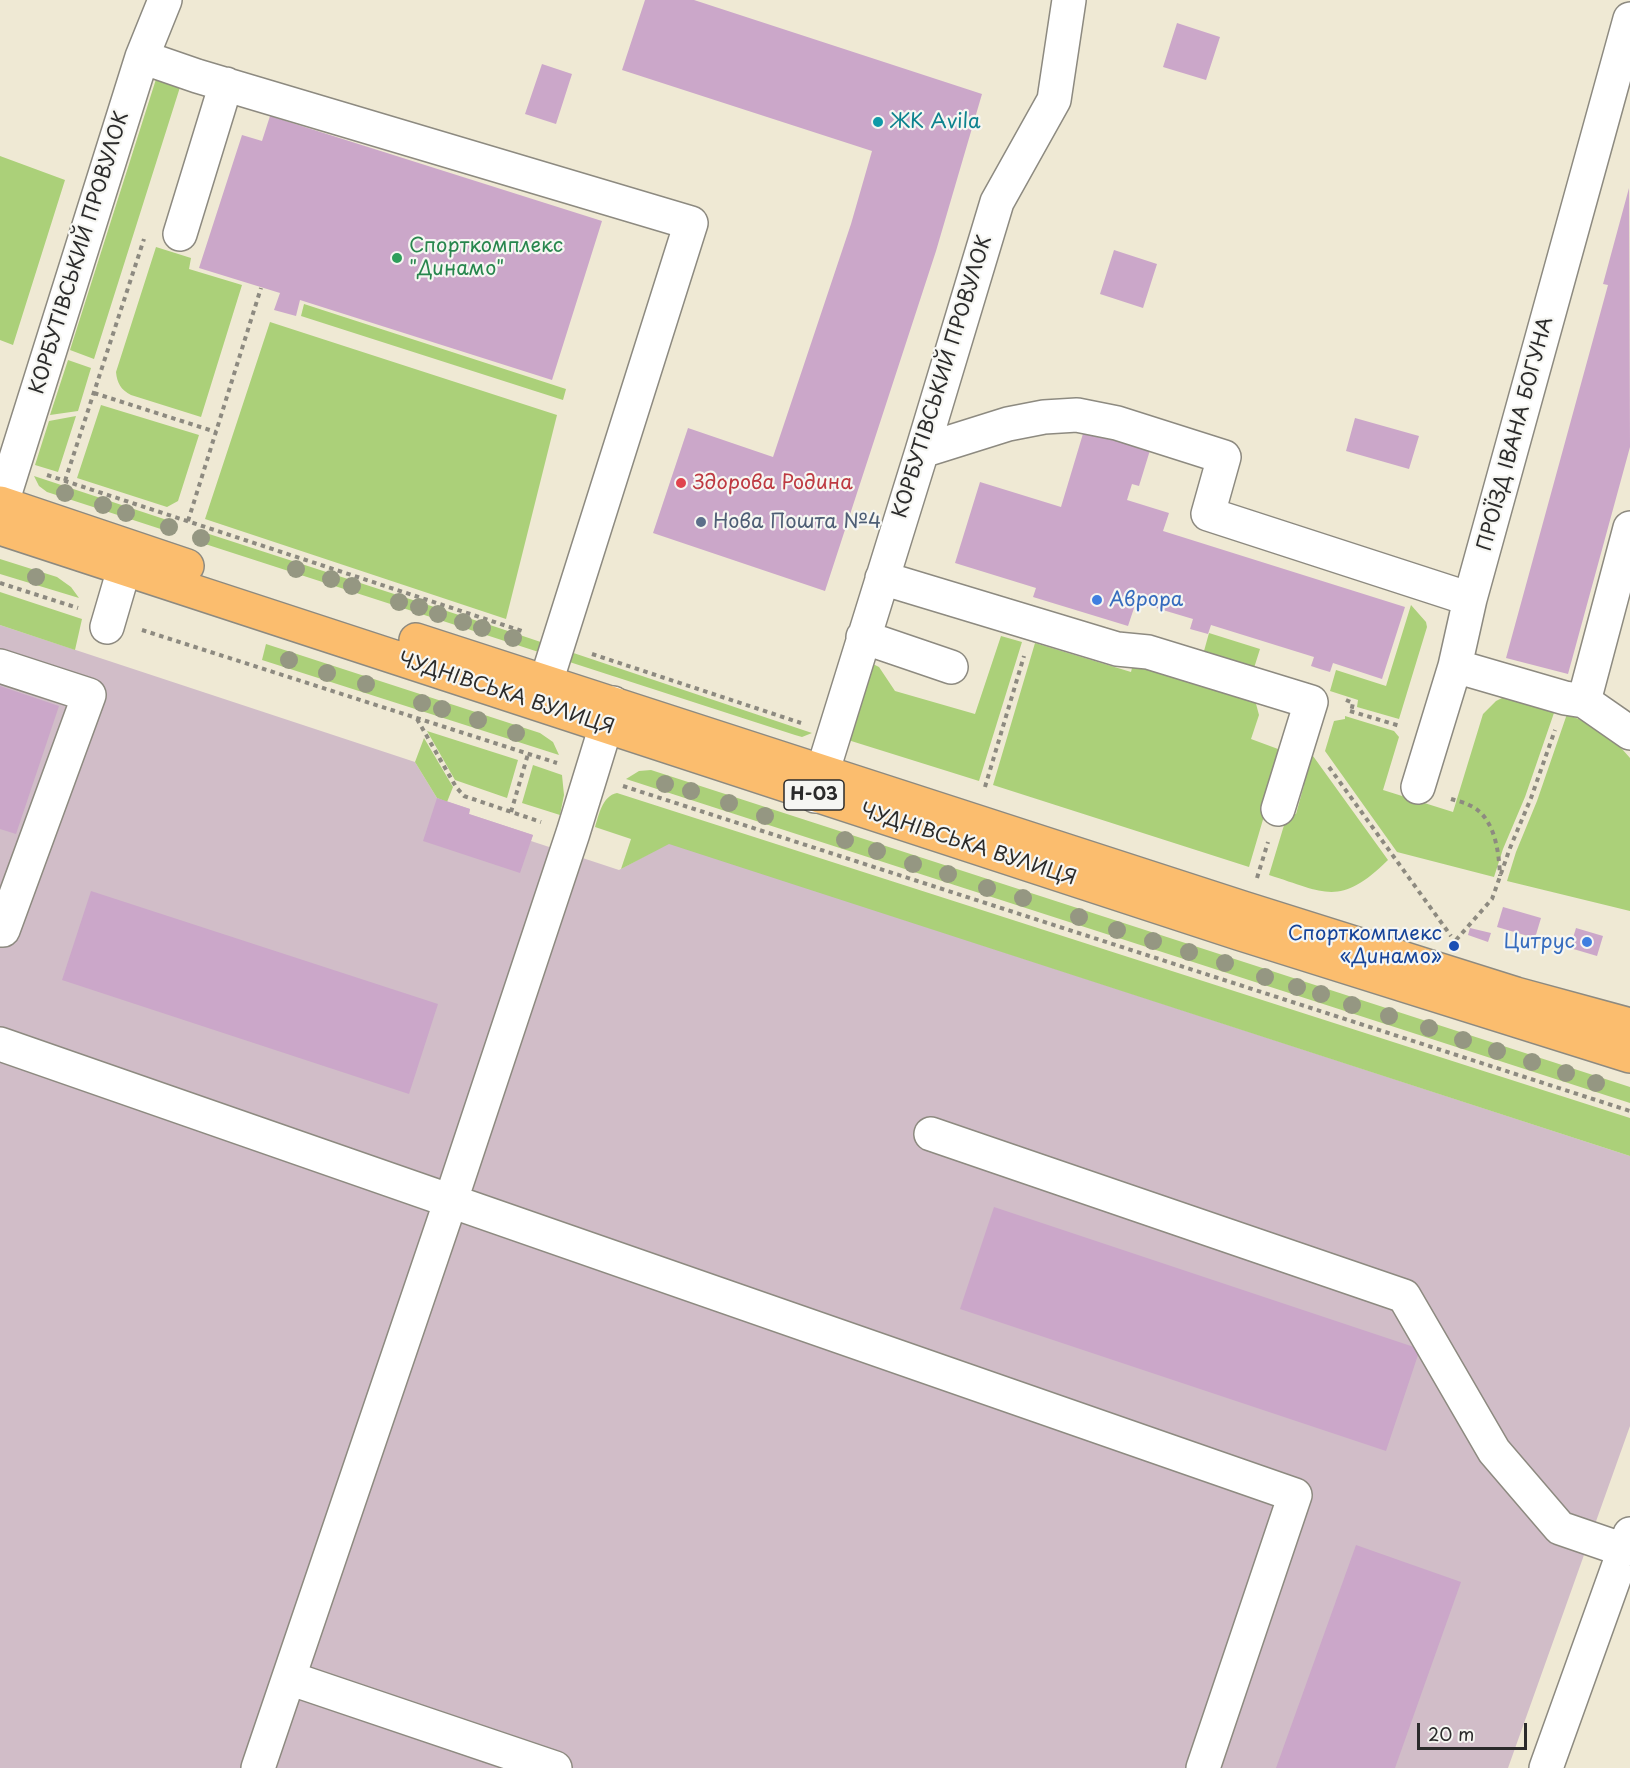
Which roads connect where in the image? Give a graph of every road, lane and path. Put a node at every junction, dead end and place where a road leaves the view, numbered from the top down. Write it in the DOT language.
graph roads {
  1 [pos="165,0"];
  2 [pos="1069,0"];
  3 [pos="1630,19"];
  4 [pos="142,57"];
  5 [pos="226,84"];
  6 [pos="180,234"];
  7 [pos="145,236"];
  8 [pos="261,288"];
  9 [pos="94,393"];
  10 [pos="216,432"];
  11 [pos="922,451"];
  12 [pos="45,474"];
  13 [pos="66,481"];
  14 [pos="0,511"];
  15 [pos="188,521"];
  16 [pos="1630,528"];
  17 [pos="124,569"];
  18 [pos="882,578"];
  19 [pos="0,583"];
  20 [pos="1470,599"];
  21 [pos="108,623"];
  22 [pos="1034,624"];
  23 [pos="863,637"];
  24 [pos="558,643"];
  25 [pos="0,666"];
  26 [pos="1455,666"];
  27 [pos="951,667"];
  28 [pos="546,682"];
  29 [pos="1584,701"];
  30 [pos="1355,712"];
  31 [pos="610,715"];
  32 [pos="1372,717"];
  33 [pos="417,719"];
  34 [pos="1302,730"];
  35 [pos="1554,732"];
  36 [pos="833,733"];
  37 [pos="1630,733"];
  38 [pos="528,754"];
  39 [pos="561,765"];
  40 [pos="818,784"];
  41 [pos="619,785"];
  42 [pos="1418,787"];
  43 [pos="984,790"];
  44 [pos="1278,809"];
  45 [pos="511,812"];
  46 [pos="573,833"];
  47 [pos="1267,845"];
  48 [pos="1257,879"];
  49 [pos="1500,880"];
  50 [pos="0,930"];
  51 [pos="1627,1032"];
  52 [pos="0,1044"];
  53 [pos="1630,1111"];
  54 [pos="931,1134"];
  55 [pos="451,1200"];
  56 [pos="1627,1542"];
  57 [pos="289,1678"];
  58 [pos="258,1768"];
  59 [pos="555,1768"];
  60 [pos="1203,1768"];
  61 [pos="1546,1768"];
  1 -- 4 [label="street, КОРБУТІВСЬКИЙ ПРОВУЛОК"];
  2 -- 11 [label="street, КОРБУТІВСЬКИЙ ПРОВУЛОК"];
  3 -- 20 [label="street, ПРОЇЗД ІВАНА БОГУНА"];
  4 -- 5 [label="street"];
  4 -- 14 [label="street, КОРБУТІВСЬКИЙ ПРОВУЛОК"];
  5 -- 6 [label="street"];
  5 -- 24 [label="street"];
  7 -- 9 [label="path"];
  8 -- 10 [label="path"];
  9 -- 10 [label="path"];
  9 -- 13 [label="path"];
  10 -- 15 [label="path"];
  11 -- 18 [label="street, КОРБУТІВСЬКИЙ ПРОВУЛОК"];
  11 -- 20 [label="street"];
  12 -- 13 [label="path"];
  13 -- 15 [label="path"];
  14 -- 17 [label="main road, ЧУДНІВСЬКА ВУЛИЦЯ / Н-03"];
  14 -- 28 [label="main road, ЧУДНІВСЬКА ВУЛИЦЯ / Н-03"];
  15 -- 24 [label="path"];
  16 -- 29 [label="street"];
  17 -- 21 [label="street"];
  17 -- 31 [label="main road, ЧУДНІВСЬКА ВУЛИЦЯ / Н-03"];
  18 -- 22 [label="street"];
  18 -- 23 [label="street, КОРБУТІВСЬКИЙ ПРОВУЛОК"];
  19 -- 21 [label="path"];
  20 -- 26 [label="street, ПРОЇЗД ІВАНА БОГУНА"];
  21 -- 33 [label="path"];
  22 -- 34 [label="street"];
  22 -- 43 [label="path"];
  23 -- 27 [label="street"];
  23 -- 36 [label="street, КОРБУТІВСЬКИЙ ПРОВУЛОК"];
  24 -- 28 [label="street"];
  24 -- 36 [label="path"];
  25 -- 50 [label="street"];
  26 -- 29 [label="street"];
  26 -- 42 [label="street, ПРОЇЗД ІВАНА БОГУНА"];
  28 -- 31 [label="main road, ЧУДНІВСЬКА ВУЛИЦЯ / Н-03"];
  29 -- 37 [label="street"];
  30 -- 32 [label="path"];
  31 -- 40 [label="main road, ЧУДНІВСЬКА ВУЛИЦЯ / Н-03"];
  31 -- 46 [label="street"];
  33 -- 38 [label="path"];
  33 -- 45 [label="path"];
  34 -- 44 [label="street"];
  34 -- 49 [label="path"];
  35 -- 49 [label="path"];
  36 -- 40 [label="street, КОРБУТІВСЬКИЙ ПРОВУЛОК"];
  38 -- 39 [label="path"];
  38 -- 45 [label="path"];
  40 -- 51 [label="main road, ЧУДНІВСЬКА ВУЛИЦЯ / Н-03"];
  41 -- 53 [label="path"];
  42 -- 49 [label="path"];
  45 -- 46 [label="path"];
  46 -- 55 [label="street"];
  47 -- 48 [label="path"];
  52 -- 55 [label="street"];
  54 -- 56 [label="street"];
  55 -- 57 [label="street"];
  55 -- 60 [label="street"];
  56 -- 61 [label="street"];
  57 -- 58 [label="street"];
  57 -- 59 [label="street"];
}
